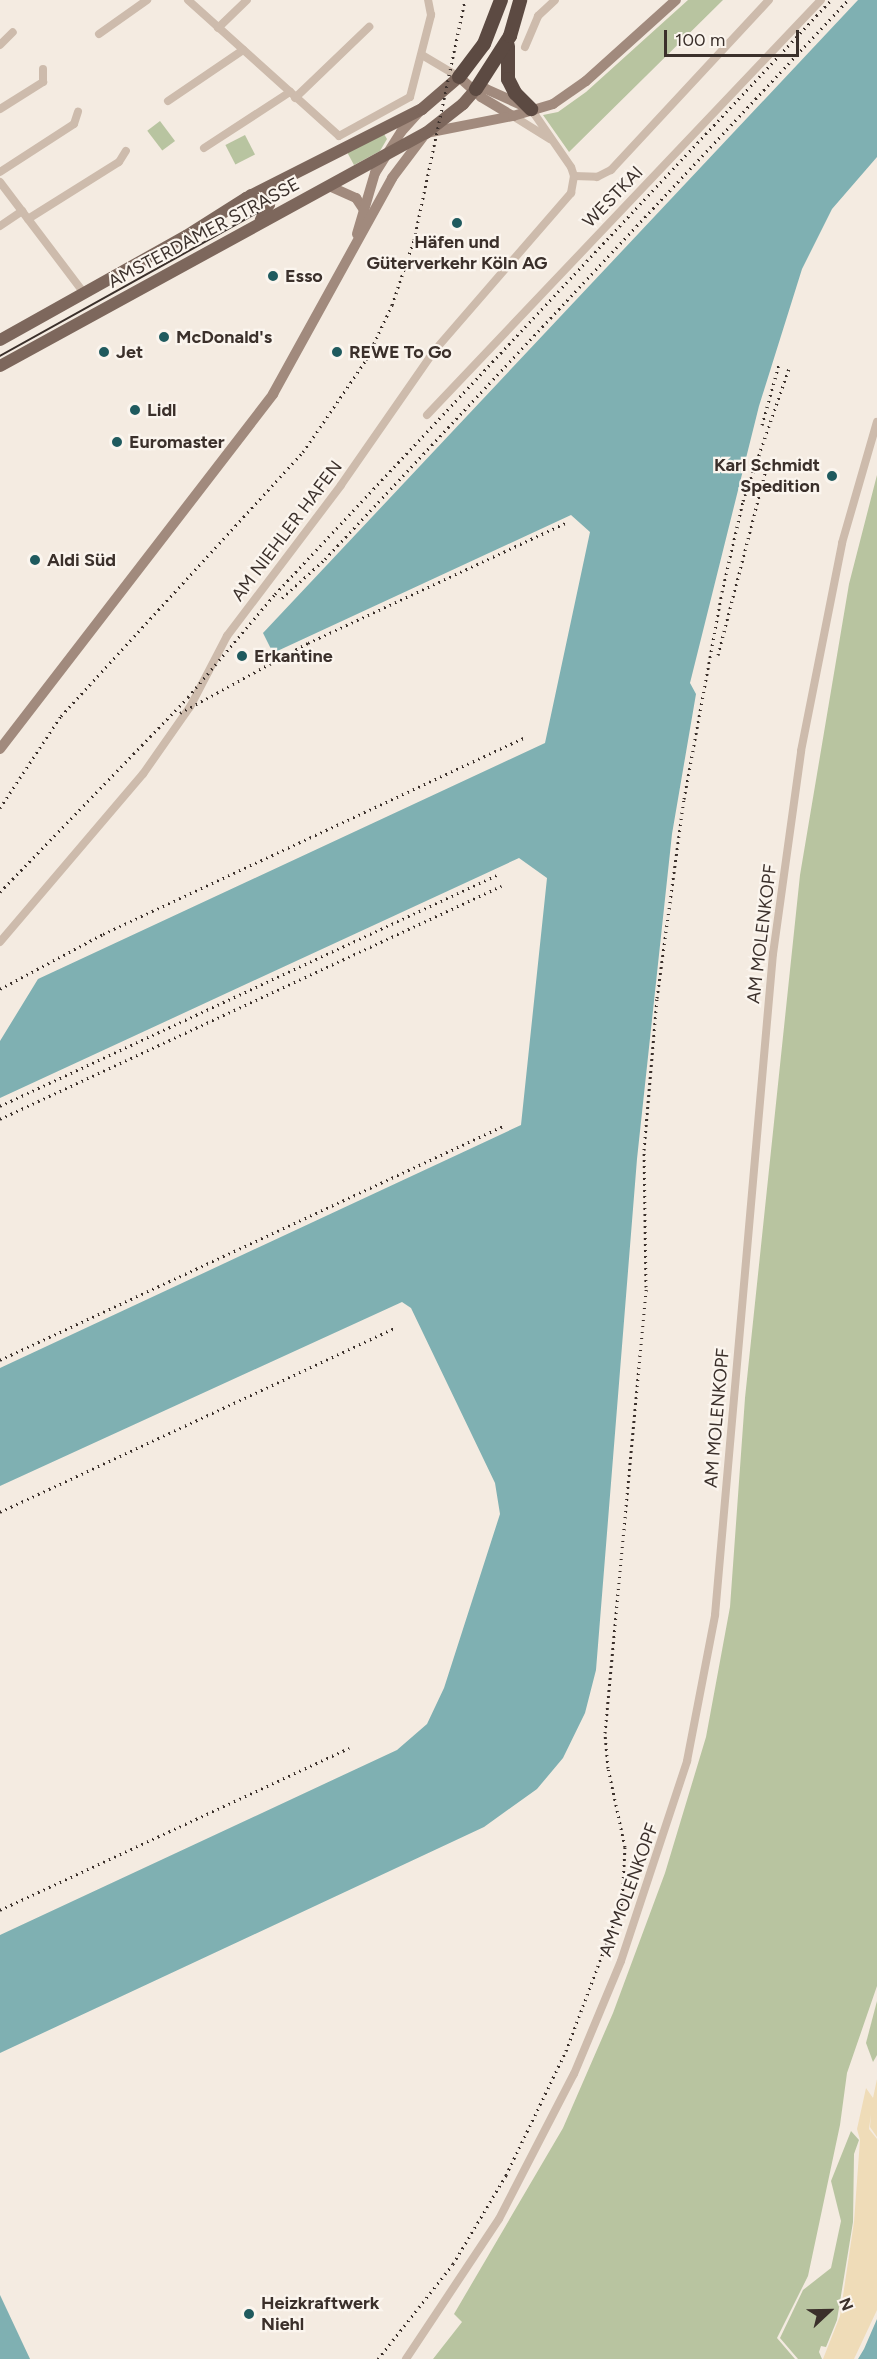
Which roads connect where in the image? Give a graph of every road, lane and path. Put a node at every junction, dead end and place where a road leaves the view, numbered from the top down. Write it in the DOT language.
graph roads {
  1 [pos="147,0"];
  2 [pos="188,0"];
  3 [pos="247,0"];
  4 [pos="428,0"];
  5 [pos="501,0"];
  6 [pos="520,0"];
  7 [pos="555,0"];
  8 [pos="676,0"];
  9 [pos="769,0"];
  10 [pos="821,0"];
  11 [pos="369,27"];
  12 [pos="218,28"];
  13 [pos="13,32"];
  14 [pos="99,34"];
  15 [pos="510,36"];
  16 [pos="0,45"];
  17 [pos="525,47"];
  18 [pos="243,50"];
  19 [pos="422,55"];
  20 [pos="43,69"];
  21 [pos="459,77"];
  22 [pos="476,89"];
  23 [pos="292,95"];
  24 [pos="168,101"];
  25 [pos="0,109"];
  26 [pos="422,109"];
  27 [pos="531,109"];
  28 [pos="78,112"];
  29 [pos="513,116"];
  30 [pos="426,133"];
  31 [pos="550,139"];
  32 [pos="204,148"];
  33 [pos="126,151"];
  34 [pos="386,154"];
  35 [pos="0,172"];
  36 [pos="574,176"];
  37 [pos="0,182"];
  38 [pos="329,186"];
  39 [pos="251,195"];
  40 [pos="364,210"];
  41 [pos="22,211"];
  42 [pos="28,219"];
  43 [pos="258,224"];
  44 [pos="0,226"];
  45 [pos="355,243"];
  46 [pos="84,293"];
  47 [pos="0,340"];
  48 [pos="0,366"];
  49 [pos="427,415"];
  50 [pos="877,422"];
  51 [pos="0,749"];
  52 [pos="0,942"];
  53 [pos="406,2359"];
  1 -- 14 [label="street"];
  2 -- 12 [label="street"];
  3 -- 12 [label="street"];
  4 -- 19 [label="street"];
  5 -- 21 [label="highway"];
  6 -- 15 [label="highway"];
  7 -- 17 [label="street"];
  8 -- 27 [label="main road"];
  9 -- 36 [label="street, WESTKAI"];
  10 -- 49 [label="street, WESTKAI"];
  11 -- 23 [label="street"];
  12 -- 18 [label="street"];
  13 -- 16 [label="street"];
  15 -- 22 [label="highway"];
  15 -- 27 [label="highway"];
  18 -- 23 [label="street"];
  18 -- 24 [label="street"];
  19 -- 21 [label="street"];
  19 -- 23 [label="street"];
  20 -- 25 [label="street"];
  21 -- 22 [label="main road"];
  21 -- 26 [label="main road, AMSTERDAMER STRASSE"];
  22 -- 27 [label="main road"];
  22 -- 29 [label="main road"];
  22 -- 30 [label="main road, AMSTERDAMER STRASSE"];
  23 -- 32 [label="street"];
  26 -- 34 [label="main road"];
  26 -- 39 [label="main road, AMSTERDAMER STRASSE"];
  27 -- 29 [label="main road"];
  27 -- 31 [label="street"];
  28 -- 35 [label="street"];
  29 -- 30 [label="main road"];
  29 -- 31 [label="street"];
  30 -- 34 [label="main road, AMSTERDAMER STRASSE"];
  30 -- 45 [label="main road"];
  31 -- 36 [label="street"];
  33 -- 42 [label="street"];
  34 -- 38 [label="main road, AMSTERDAMER STRASSE"];
  34 -- 40 [label="main road"];
  36 -- 52 [label="street, AM NIEHLER HAFEN"];
  37 -- 41 [label="street"];
  38 -- 40 [label="main road"];
  38 -- 43 [label="main road, AMSTERDAMER STRASSE"];
  39 -- 43 [label="main road"];
  39 -- 46 [label="main road, AMSTERDAMER STRASSE"];
  40 -- 45 [label="main road"];
  41 -- 42 [label="street"];
  41 -- 44 [label="street"];
  42 -- 46 [label="street"];
  43 -- 48 [label="main road, AMSTERDAMER STRASSE"];
  45 -- 51 [label="main road"];
  46 -- 47 [label="main road, AMSTERDAMER STRASSE"];
  50 -- 53 [label="street, AM MOLENKOPF"];
}
